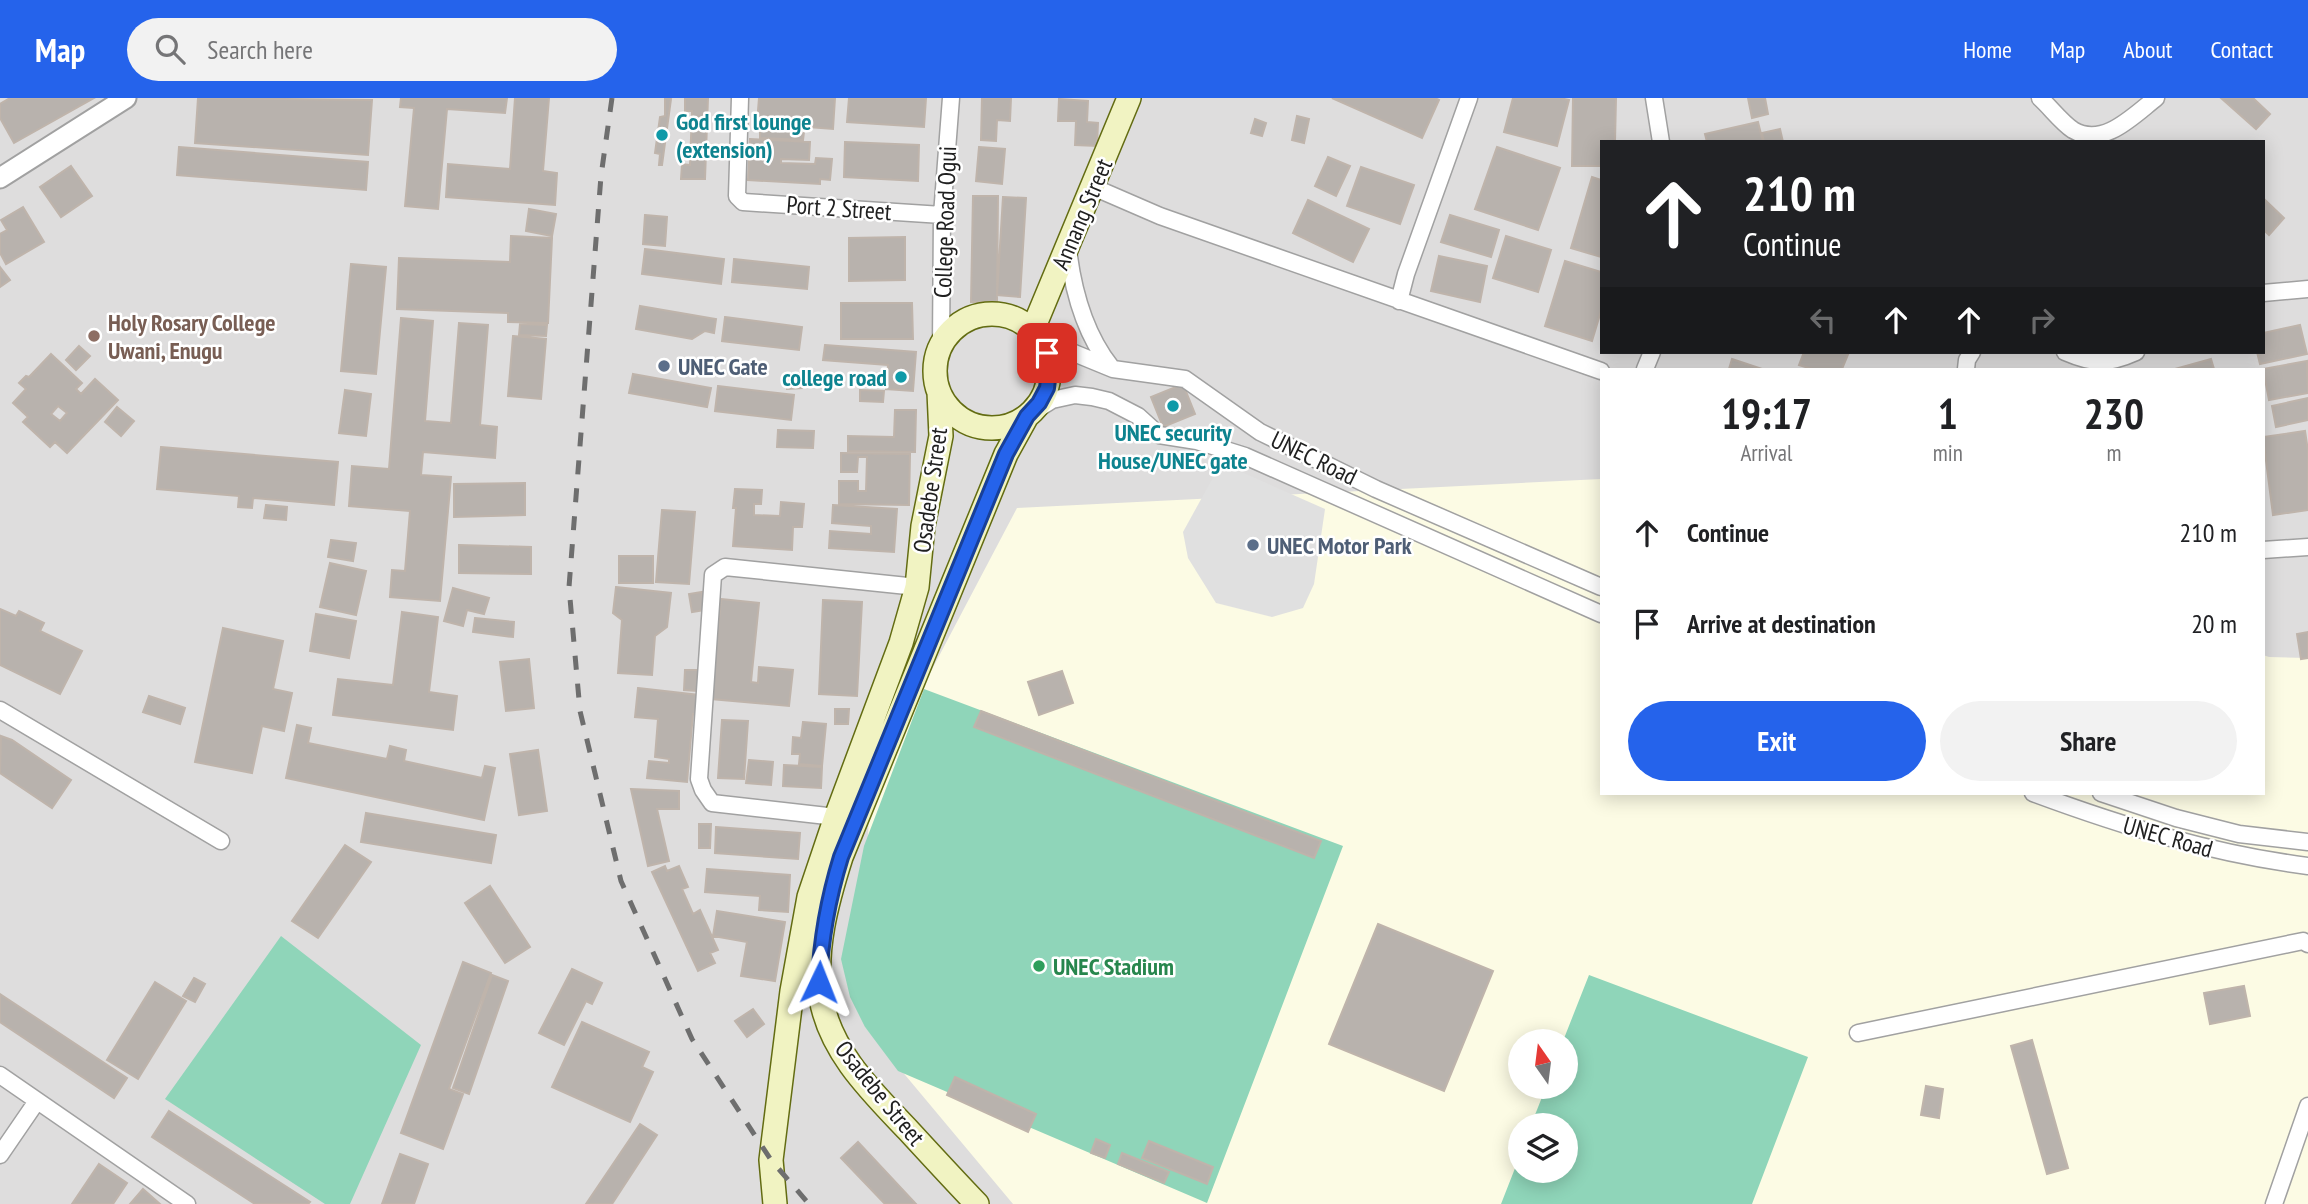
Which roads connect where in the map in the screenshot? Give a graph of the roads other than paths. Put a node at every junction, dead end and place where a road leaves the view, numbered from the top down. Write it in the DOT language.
graph roads {
  1 [pos="126,98"];
  2 [pos="740,98"];
  3 [pos="951,98"];
  4 [pos="1129,98"];
  5 [pos="1469,98"];
  6 [pos="1654,98"];
  7 [pos="2040,98"];
  8 [pos="2156,98"];
  9 [pos="1661,140"];
  10 [pos="0,178"];
  11 [pos="1093,187"];
  12 [pos="942,215"];
  13 [pos="1068,248"];
  14 [pos="2308,289"];
  15 [pos="2265,293"];
  16 [pos="1399,301"];
  17 [pos="1033,329"];
  18 [pos="941,346"];
  19 [pos="2070,354"];
  20 [pos="2130,354"];
  21 [pos="1113,369"];
  22 [pos="1600,371"];
  23 [pos="939,392"];
  24 [pos="1027,416"];
  25 [pos="2308,547"];
  26 [pos="2265,550"];
  27 [pos="917,587"];
  28 [pos="1600,587"];
  29 [pos="1597,613"];
  30 [pos="0,710"];
  31 [pos="2038,795"];
  32 [pos="2107,795"];
  33 [pos="836,817"];
  34 [pos="221,841"];
  35 [pos="2308,842"];
  36 [pos="2308,866"];
  37 [pos="2308,944"];
  38 [pos="790,1006"];
  39 [pos="824,1012"];
  40 [pos="1858,1033"];
  41 [pos="0,1075"];
  42 [pos="37,1101"];
  43 [pos="2308,1106"];
  44 [pos="0,1155"];
  45 [pos="187,1204"];
  46 [pos="775,1204"];
  47 [pos="978,1204"];
  48 [pos="2274,1204"];
  1 -- 10 [label="street"];
  2 -- 12 [label="street, Port 2 Street"];
  3 -- 12 [label="street, College Road Ogui"];
  4 -- 11 [label="main road, Annang Street"];
  5 -- 16 [label="street"];
  6 -- 9 [label="street"];
  7 -- 8 [label="street"];
  11 -- 13 [label="main road, Annang Street"];
  11 -- 16 [label="street"];
  12 -- 18 [label="street, College Road Ogui"];
  13 -- 17 [label="main road, Annang Street"];
  13 -- 21 [label="street"];
  14 -- 15 [label="street"];
  16 -- 22 [label="street"];
  17 -- 18 [label="main road"];
  17 -- 21 [label="street, UNEC Road"];
  17 -- 24 [label="main road"];
  18 -- 23 [label="main road"];
  19 -- 20 [label="street"];
  21 -- 28 [label="street, UNEC Road"];
  23 -- 24 [label="main road"];
  23 -- 27 [label="main road, Osadebe Street"];
  24 -- 29 [label="street, UNEC Road"];
  24 -- 39 [label="main road, Osadebe Street"];
  25 -- 26 [label="street"];
  27 -- 33 [label="main road, Osadebe Street"];
  27 -- 33 [label="street, Osadebe Street"];
  30 -- 34 [label="street"];
  31 -- 36 [label="street, UNEC Road"];
  32 -- 35 [label="street, UNEC Road"];
  33 -- 38 [label="main road, Osadebe Street"];
  37 -- 40 [label="street"];
  38 -- 39 [label="main road"];
  38 -- 46 [label="main road, Osadebe Street"];
  39 -- 47 [label="main road, Osadebe Street"];
  41 -- 42 [label="street"];
  42 -- 44 [label="street"];
  42 -- 45 [label="street"];
  43 -- 48 [label="street"];
}
